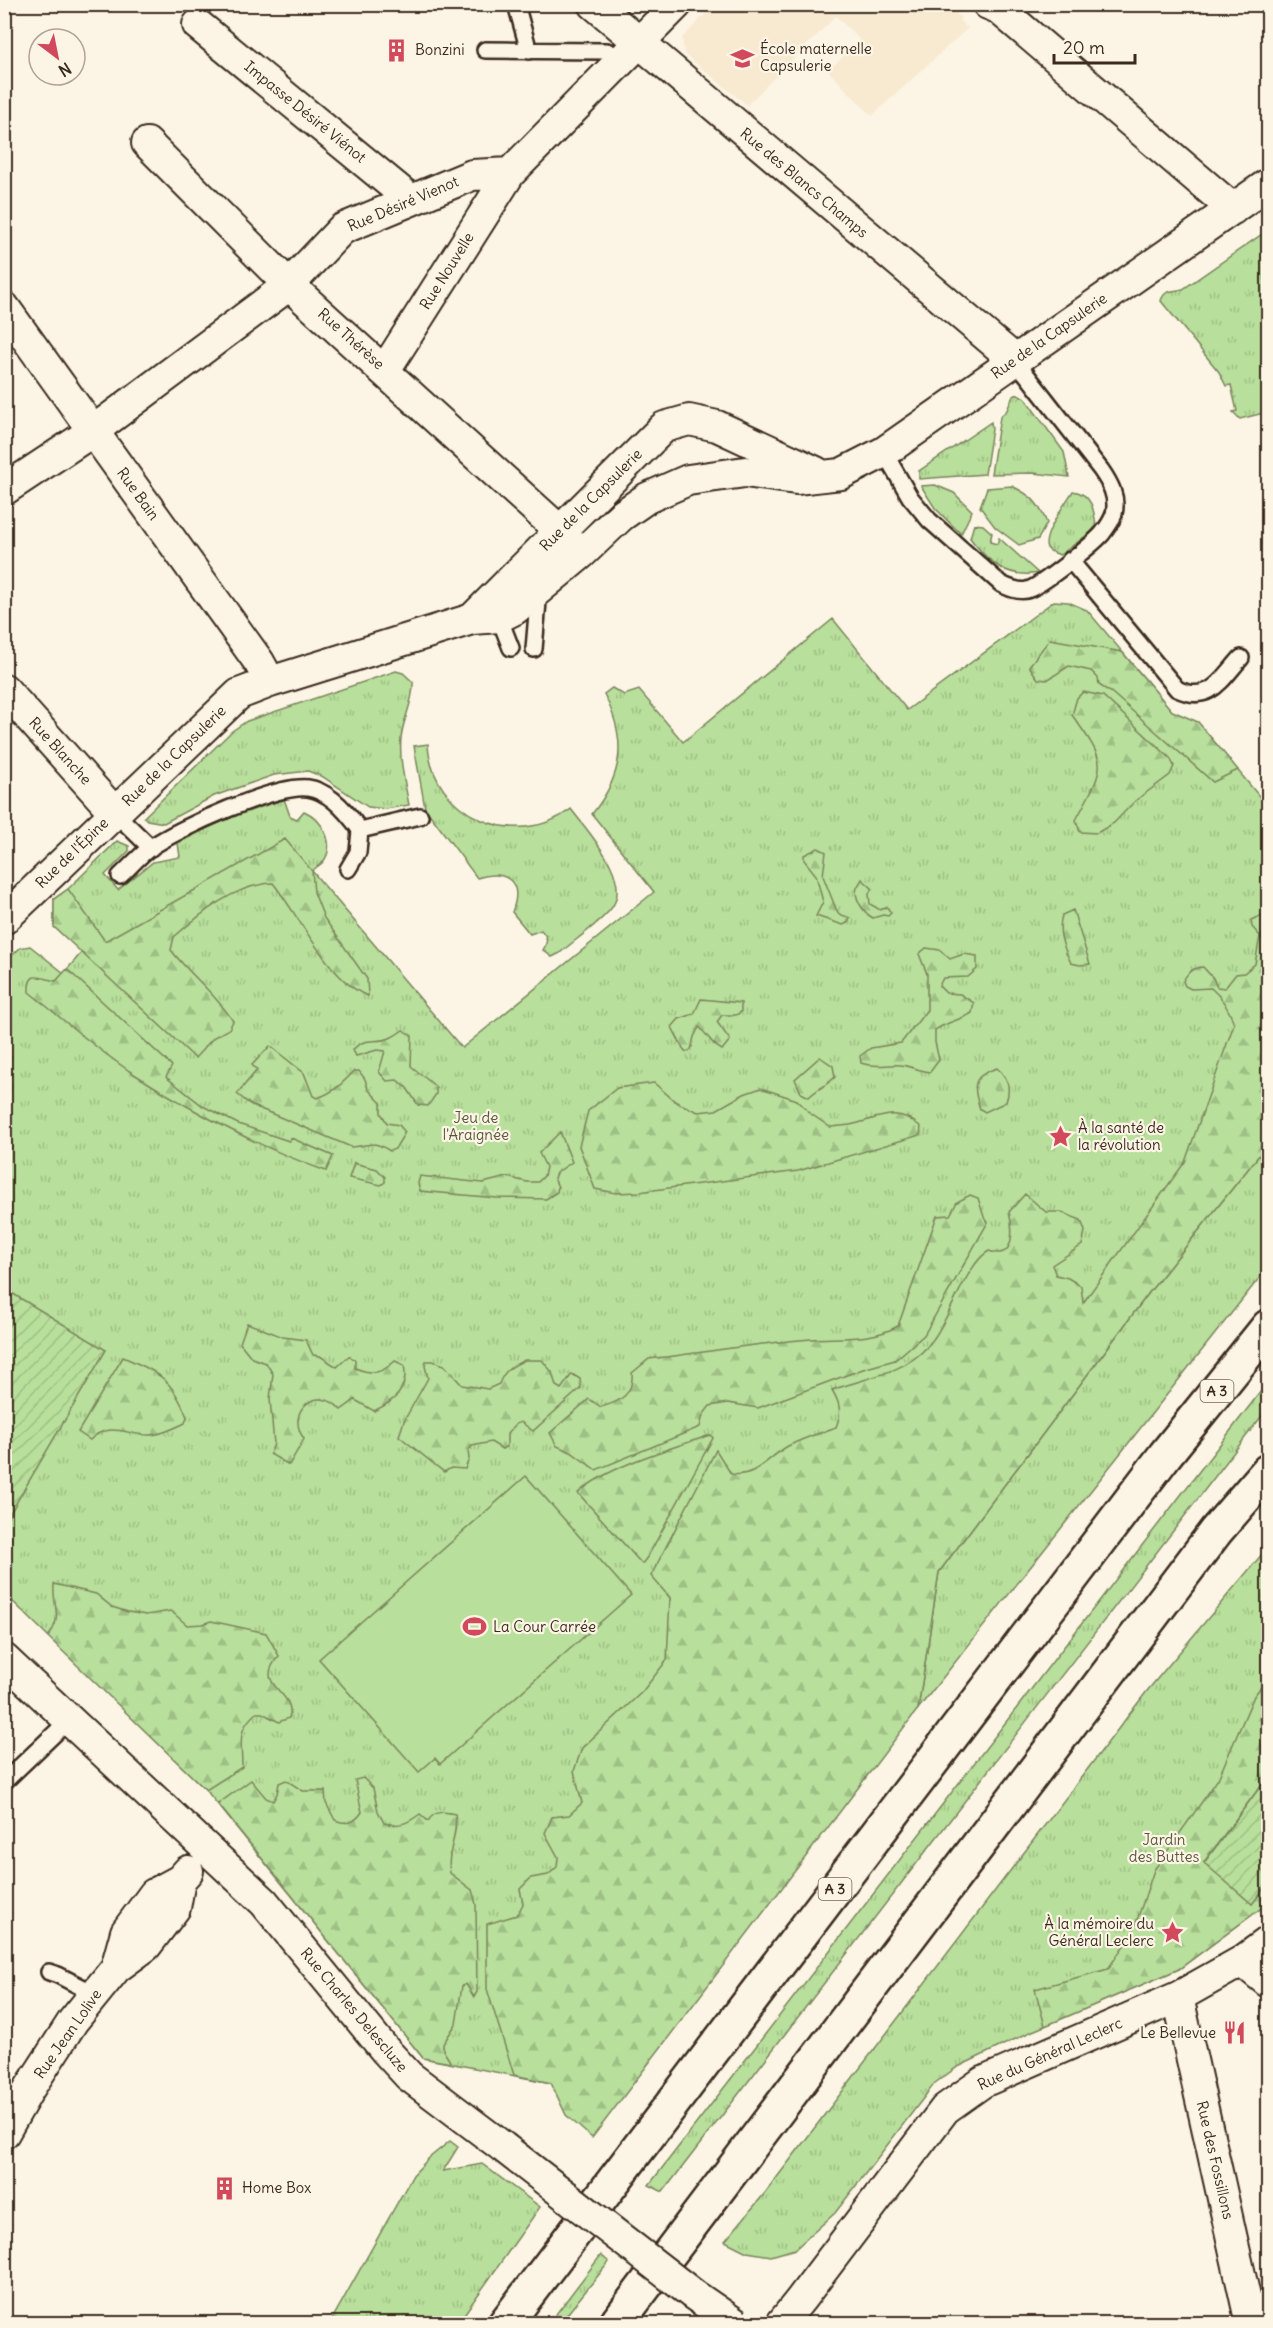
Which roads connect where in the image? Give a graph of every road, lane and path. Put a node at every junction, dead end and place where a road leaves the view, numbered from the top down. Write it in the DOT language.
graph roads {
  1 [pos="516,4"];
  2 [pos="594,4"];
  3 [pos="677,4"];
  4 [pos="988,4"];
  5 [pos="198,25"];
  6 [pos="485,50"];
  7 [pos="630,50"];
  8 [pos="529,51"];
  9 [pos="147,143"];
  10 [pos="510,173"];
  11 [pos="1269,184"];
  12 [pos="411,200"];
  13 [pos="1233,209"];
  14 [pos="289,285"];
  15 [pos="4,307"];
  16 [pos="1015,360"];
  17 [pos="385,370"];
  18 [pos="93,431"];
  19 [pos="884,452"];
  20 [pos="824,476"];
  21 [pos="4,490"];
  22 [pos="560,531"];
  23 [pos="581,554"];
  24 [pos="1070,560"];
  25 [pos="539,590"];
  26 [pos="486,618"];
  27 [pos="511,648"];
  28 [pos="534,650"];
  29 [pos="1241,658"];
  30 [pos="270,682"];
  31 [pos="4,689"];
  32 [pos="115,813"];
  33 [pos="420,816"];
  34 [pos="360,830"];
  35 [pos="151,848"];
  36 [pos="348,869"];
  37 [pos="120,876"];
  38 [pos="4,919"];
  39 [pos="1269,1327"];
  40 [pos="1269,1471"];
  41 [pos="4,1659"];
  42 [pos="70,1719"];
  43 [pos="4,1782"];
  44 [pos="210,1850"];
  45 [pos="1269,1942"];
  46 [pos="1242,1961"];
  47 [pos="50,1972"];
  48 [pos="1269,1982"];
  49 [pos="95,1994"];
  50 [pos="1178,1997"];
  51 [pos="4,2133"];
  52 [pos="505,2324"];
  53 [pos="616,2324"];
  54 [pos="736,2324"];
  55 [pos="781,2324"];
  56 [pos="1251,2324"];
  1 -- 8 [label="lane"];
  2 -- 7 [label="street, Rue des Blancs Champs"];
  3 -- 7 [label="street"];
  4 -- 13 [label="street"];
  5 -- 12 [label="street, Impasse Désiré Viénot"];
  6 -- 8 [label="lane"];
  7 -- 8 [label="lane"];
  7 -- 10 [label="street"];
  7 -- 16 [label="street, Rue des Blancs Champs"];
  9 -- 14 [label="street, Rue Thérèse"];
  10 -- 12 [label="street, Rue Désiré Vienot"];
  10 -- 17 [label="street, Rue Nouvelle"];
  11 -- 13 [label="street, Rue de la Capsulerie"];
  12 -- 14 [label="street, Rue Désiré Vienot"];
  13 -- 16 [label="street, Rue de la Capsulerie"];
  14 -- 17 [label="street, Rue Thérèse"];
  14 -- 18 [label="street, Rue Désiré Vienot"];
  15 -- 18 [label="street, Rue Bain"];
  16 -- 19 [label="street, Rue de la Capsulerie"];
  16 -- 24 [label="lane"];
  17 -- 22 [label="street, Rue Thérèse"];
  18 -- 21 [label="street, Rue Désiré Vienot"];
  18 -- 30 [label="street, Rue Bain"];
  19 -- 20 [label="street, Rue de la Capsulerie"];
  19 -- 24 [label="lane"];
  20 -- 22 [label="street, Rue de la Capsulerie"];
  20 -- 23 [label="street, Rue de la Capsulerie"];
  22 -- 23 [label="street, Rue Thérèse"];
  22 -- 26 [label="street, Rue de la Capsulerie"];
  23 -- 25 [label="street, Rue de la Capsulerie"];
  24 -- 29 [label="lane"];
  25 -- 26 [label="street, Rue de la Capsulerie"];
  25 -- 28 [label="lane"];
  26 -- 27 [label="lane"];
  26 -- 30 [label="street, Rue de la Capsulerie"];
  30 -- 32 [label="street, Rue de la Capsulerie"];
  31 -- 32 [label="street, Rue Blanche"];
  32 -- 35 [label="lane"];
  32 -- 38 [label="street, Rue de l'Épine"];
  33 -- 34 [label="lane"];
  34 -- 35 [label="lane"];
  34 -- 36 [label="lane"];
  35 -- 37 [label="lane"];
  39 -- 52 [label="highway, A 3"];
  40 -- 53 [label="highway"];
  41 -- 42 [label="street, Rue Charles Delescluze"];
  42 -- 43 [label="lane"];
  42 -- 44 [label="street, Rue Charles Delescluze"];
  44 -- 49 [label="street, Rue Jean Lolive"];
  44 -- 54 [label="street, Rue Charles Delescluze, bridge"];
  45 -- 46 [label="street, Rue du Général Leclerc"];
  46 -- 48 [label="street"];
  46 -- 50 [label="street, Rue du Général Leclerc"];
  47 -- 49 [label="lane"];
  49 -- 51 [label="street, Rue Jean Lolive"];
  50 -- 55 [label="street, Rue du Général Leclerc"];
  50 -- 56 [label="street, Rue des Fossillons"];
}
